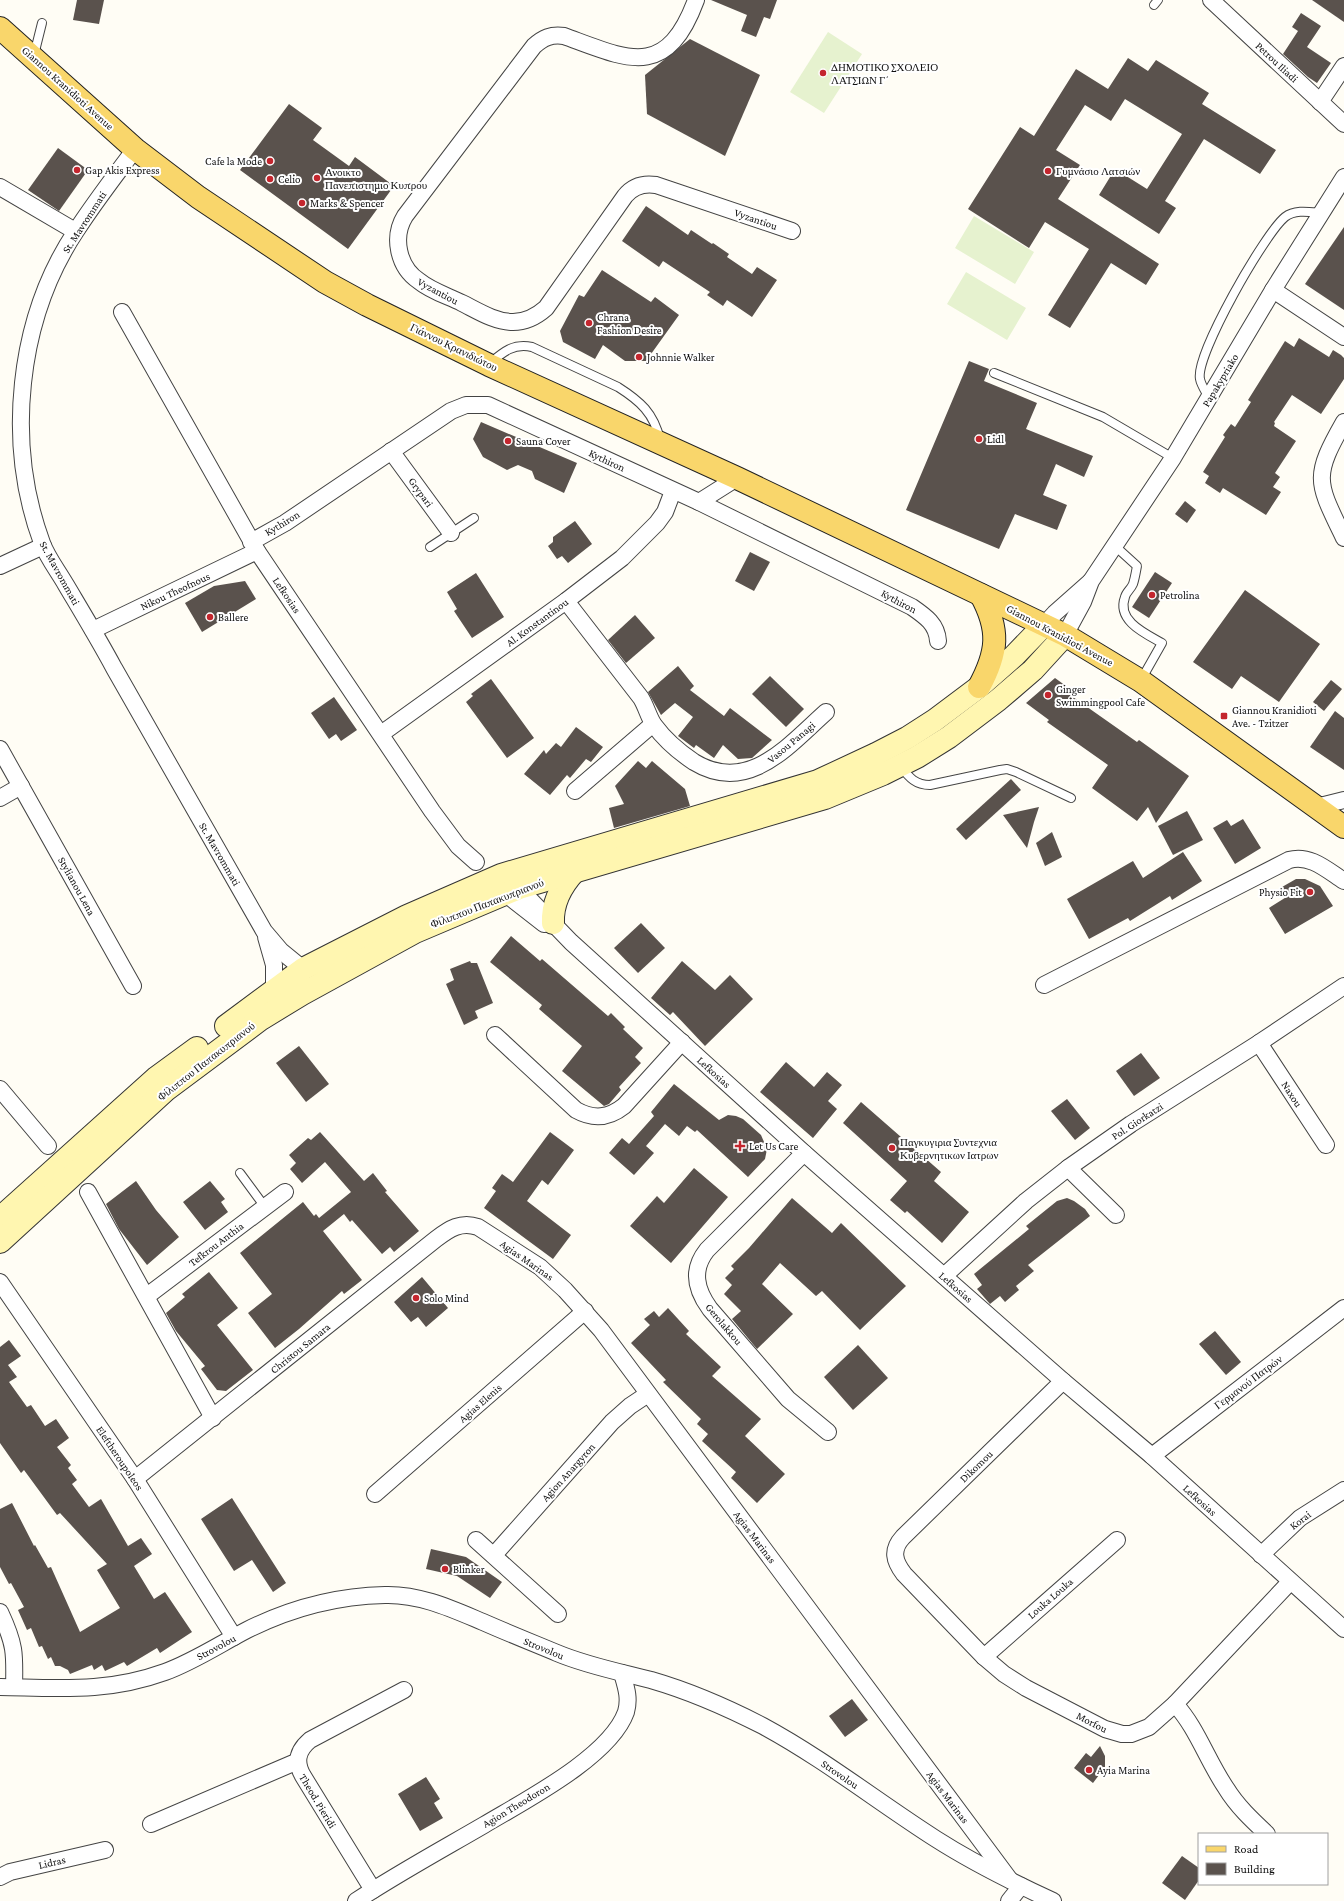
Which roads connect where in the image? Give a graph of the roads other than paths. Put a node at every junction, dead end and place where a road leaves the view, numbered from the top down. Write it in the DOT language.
graph roads {
  1 [pos="696,0"];
  2 [pos="1217,2"];
  3 [pos="42,23"];
  4 [pos="0,28"];
  5 [pos="33,58"];
  6 [pos="1344,66"];
  7 [pos="1320,102"];
  8 [pos="1344,124"];
  9 [pos="135,149"];
  10 [pos="1344,177"];
  11 [pos="0,187"];
  12 [pos="1321,213"];
  13 [pos="75,231"];
  14 [pos="792,231"];
  15 [pos="1273,290"];
  16 [pos="122,312"];
  17 [pos="1344,337"];
  18 [pos="489,365"];
  19 [pos="994,374"];
  20 [pos="1209,399"];
  21 [pos="1344,422"];
  22 [pos="661,443"];
  23 [pos="391,451"];
  24 [pos="1173,458"];
  25 [pos="737,478"];
  26 [pos="673,491"];
  27 [pos="699,502"];
  28 [pos="795,506"];
  29 [pos="474,518"];
  30 [pos="451,533"];
  31 [pos="1344,538"];
  32 [pos="43,546"];
  33 [pos="254,546"];
  34 [pos="1115,546"];
  35 [pos="430,547"];
  36 [pos="0,566"];
  37 [pos="1091,581"];
  38 [pos="981,595"];
  39 [pos="566,601"];
  40 [pos="1044,625"];
  41 [pos="92,630"];
  42 [pos="1065,635"];
  43 [pos="938,641"];
  44 [pos="1141,681"];
  45 [pos="979,687"];
  46 [pos="826,712"];
  47 [pos="653,724"];
  48 [pos="382,734"];
  49 [pos="0,749"];
  50 [pos="899,766"];
  51 [pos="21,786"];
  52 [pos="576,791"];
  53 [pos="0,798"];
  54 [pos="1070,798"];
  55 [pos="1344,800"];
  56 [pos="1316,807"];
  57 [pos="1344,827"];
  58 [pos="476,862"];
  59 [pos="575,871"];
  60 [pos="1344,881"];
  61 [pos="505,884"];
  62 [pos="553,923"];
  63 [pos="264,931"];
  64 [pos="570,942"];
  65 [pos="303,970"];
  66 [pos="1044,985"];
  67 [pos="133,986"];
  68 [pos="1344,986"];
  69 [pos="274,990"];
  70 [pos="495,1035"];
  71 [pos="682,1042"];
  72 [pos="1259,1043"];
  73 [pos="0,1089"];
  74 [pos="1326,1145"];
  75 [pos="48,1146"];
  76 [pos="804,1153"];
  77 [pos="1068,1168"];
  78 [pos="240,1173"];
  79 [pos="88,1192"];
  80 [pos="285,1192"];
  81 [pos="265,1207"];
  82 [pos="1116,1215"];
  83 [pos="0,1218"];
  84 [pos="470,1225"];
  85 [pos="0,1242"];
  86 [pos="944,1276"];
  87 [pos="0,1282"];
  88 [pos="147,1296"];
  89 [pos="1344,1308"];
  90 [pos="585,1311"];
  91 [pos="1063,1381"];
  92 [pos="648,1394"];
  93 [pos="213,1418"];
  94 [pos="828,1432"];
  95 [pos="1152,1456"];
  96 [pos="135,1479"];
  97 [pos="1344,1490"];
  98 [pos="374,1494"];
  99 [pos="476,1540"];
  100 [pos="1117,1540"];
  101 [pos="894,1554"];
  102 [pos="1261,1555"];
  103 [pos="494,1556"];
  104 [pos="1290,1582"];
  105 [pos="0,1612"];
  106 [pos="558,1614"];
  107 [pos="1344,1629"];
  108 [pos="234,1637"];
  109 [pos="984,1657"];
  110 [pos="622,1673"];
  111 [pos="7,1687"];
  112 [pos="404,1690"];
  113 [pos="1175,1704"];
  114 [pos="298,1761"];
  115 [pos="151,1824"];
  116 [pos="1266,1833"];
  117 [pos="104,1850"];
  118 [pos="0,1877"];
  119 [pos="1016,1883"];
  120 [pos="373,1890"];
  121 [pos="356,1901"];
  122 [pos="1009,1901"];
  123 [pos="1053,1901"];
  1 -- 14 [label="street, Vyzantiou"];
  2 -- 7 [label="street, Petrou Iliadi"];
  3 -- 5 [label="lane"];
  4 -- 5 [label="main road, Giannou Kranidioti Avenue"];
  5 -- 9 [label="main road, Giannou Kranidioti Avenue"];
  6 -- 7 [label="street"];
  7 -- 8 [label="street, Petrou Iliadi"];
  9 -- 13 [label="street, St. Mavrommati"];
  9 -- 18 [label="main road, Γιάννου Κρανιδιώτου"];
  10 -- 12 [label="street, Papakypriako"];
  11 -- 13 [label="street"];
  12 -- 15 [label="street, Papakypriako"];
  12 -- 20 [label="lane"];
  13 -- 32 [label="street, St. Mavrommati"];
  15 -- 17 [label="street"];
  15 -- 20 [label="street, Papakypriako"];
  16 -- 33 [label="street, Lefkosias"];
  18 -- 22 [label="main road, Γιάννου Κρανιδιώτου"];
  18 -- 22 [label="lane"];
  19 -- 24 [label="lane"];
  20 -- 24 [label="street, Papakypriako"];
  21 -- 31 [label="street"];
  22 -- 25 [label="main road, Γιάννου Κρανιδιώτου"];
  23 -- 26 [label="street, Kythiron"];
  23 -- 30 [label="street, Grypari"];
  23 -- 33 [label="street, Kythiron"];
  24 -- 34 [label="street, Papakypriako"];
  25 -- 27 [label="street"];
  25 -- 28 [label="main road, Γιάννου Κρανιδιώτου"];
  26 -- 27 [label="street, Kythiron"];
  26 -- 39 [label="street, Al. Konstantinou"];
  27 -- 43 [label="street, Kythiron"];
  28 -- 38 [label="main road, Giannou Kranidioti Avenue"];
  29 -- 30 [label="lane"];
  30 -- 35 [label="lane"];
  32 -- 36 [label="street"];
  32 -- 41 [label="street, St. Mavrommati"];
  33 -- 41 [label="street, Nikou Theofnous"];
  33 -- 48 [label="street, Lefkosias"];
  34 -- 37 [label="street, Papakypriako"];
  34 -- 44 [label="lane"];
  37 -- 40 [label="street, Papakypriako"];
  37 -- 42 [label="street, Papakypriako"];
  38 -- 40 [label="main road, Giannou Kranidioti Avenue"];
  38 -- 45 [label="main road"];
  39 -- 47 [label="street, Vasou Panagi"];
  39 -- 48 [label="street, Al. Konstantinou"];
  40 -- 42 [label="main road, Giannou Kranidioti Avenue"];
  40 -- 45 [label="main road, Φίλιππου Παπακυπριανού"];
  41 -- 63 [label="street, St. Mavrommati"];
  42 -- 44 [label="main road, Giannou Kranidioti Avenue"];
  42 -- 50 [label="main road, Φίλιππου Παπακυπριανού"];
  44 -- 56 [label="main road, Giannou Kranidioti Avenue"];
  45 -- 61 [label="main road, Φίλιππου Παπακυπριανού"];
  46 -- 47 [label="street, Vasou Panagi"];
  47 -- 52 [label="street"];
  48 -- 58 [label="street, Lefkosias"];
  49 -- 51 [label="street, Stylianou Lena"];
  50 -- 54 [label="lane"];
  50 -- 59 [label="main road, Φίλιππου Παπακυπριανού"];
  51 -- 53 [label="street"];
  51 -- 67 [label="street, Stylianou Lena"];
  55 -- 56 [label="street"];
  56 -- 57 [label="main road, Giannou Kranidioti Avenue"];
  59 -- 61 [label="main road, Φίλιππου Παπακυπριανού"];
  59 -- 62 [label="main road"];
  60 -- 66 [label="street"];
  61 -- 62 [label="street, Lefkosias"];
  61 -- 64 [label="street, Lefkosias"];
  61 -- 65 [label="main road, Φίλιππου Παπακυπριανού"];
  61 -- 85 [label="main road, Φίλιππου Παπακυπριανού"];
  62 -- 64 [label="street, Lefkosias"];
  63 -- 65 [label="street, St. Mavrommati"];
  63 -- 69 [label="street, St. Mavrommati"];
  64 -- 71 [label="street, Lefkosias"];
  65 -- 69 [label="main road, Φίλιππου Παπακυπριανού"];
  68 -- 72 [label="street, Pol. Giorkatzi"];
  69 -- 83 [label="main road, Φίλιππου Παπακυπριανού"];
  70 -- 71 [label="street"];
  71 -- 76 [label="street, Lefkosias"];
  72 -- 74 [label="street, Naxou"];
  72 -- 77 [label="street, Pol. Giorkatzi"];
  73 -- 75 [label="street"];
  76 -- 86 [label="street, Lefkosias"];
  76 -- 94 [label="street, Gerolakkou"];
  77 -- 82 [label="street"];
  77 -- 86 [label="street, Pol. Giorkatzi"];
  78 -- 81 [label="lane"];
  79 -- 88 [label="street"];
  80 -- 81 [label="street, Tefkrou Anthia"];
  81 -- 88 [label="street, Tefkrou Anthia"];
  84 -- 90 [label="street, Agias Marinas"];
  84 -- 93 [label="street, Christou Samara"];
  86 -- 91 [label="street, Lefkosias"];
  87 -- 96 [label="street, Eleftheroupoleos"];
  88 -- 93 [label="street"];
  89 -- 95 [label="street, Γερμανού Πατρών"];
  90 -- 92 [label="street, Agias Marinas"];
  90 -- 98 [label="street, Agias Elenis"];
  91 -- 95 [label="street, Lefkosias"];
  91 -- 101 [label="street, Dikomou"];
  92 -- 103 [label="street, Agion Anargyron"];
  92 -- 119 [label="street, Agias Marinas"];
  93 -- 96 [label="street, Christou Samara"];
  95 -- 102 [label="street, Lefkosias"];
  96 -- 108 [label="street, Eleftheroupoleos"];
  97 -- 102 [label="street, Korai"];
  99 -- 103 [label="street"];
  100 -- 109 [label="street, Louka Louka"];
  101 -- 109 [label="street, Morfou"];
  102 -- 104 [label="street, Lefkosias"];
  103 -- 106 [label="street"];
  104 -- 107 [label="street, Lefkosias"];
  104 -- 113 [label="street, Morfou"];
  105 -- 111 [label="street"];
  108 -- 110 [label="street, Strovolou"];
  108 -- 111 [label="street, Strovolou"];
  109 -- 113 [label="street, Morfou"];
  110 -- 119 [label="street, Strovolou"];
  110 -- 120 [label="street, Agion Theodoron"];
  112 -- 114 [label="street, Theod. Pieridi"];
  113 -- 116 [label="street"];
  114 -- 115 [label="street"];
  114 -- 120 [label="street, Theod. Pieridi"];
  117 -- 118 [label="street, Lidras"];
  119 -- 122 [label="street"];
  119 -- 123 [label="street, Strovolou"];
  120 -- 121 [label="street, Agion Theodoron"];
}
